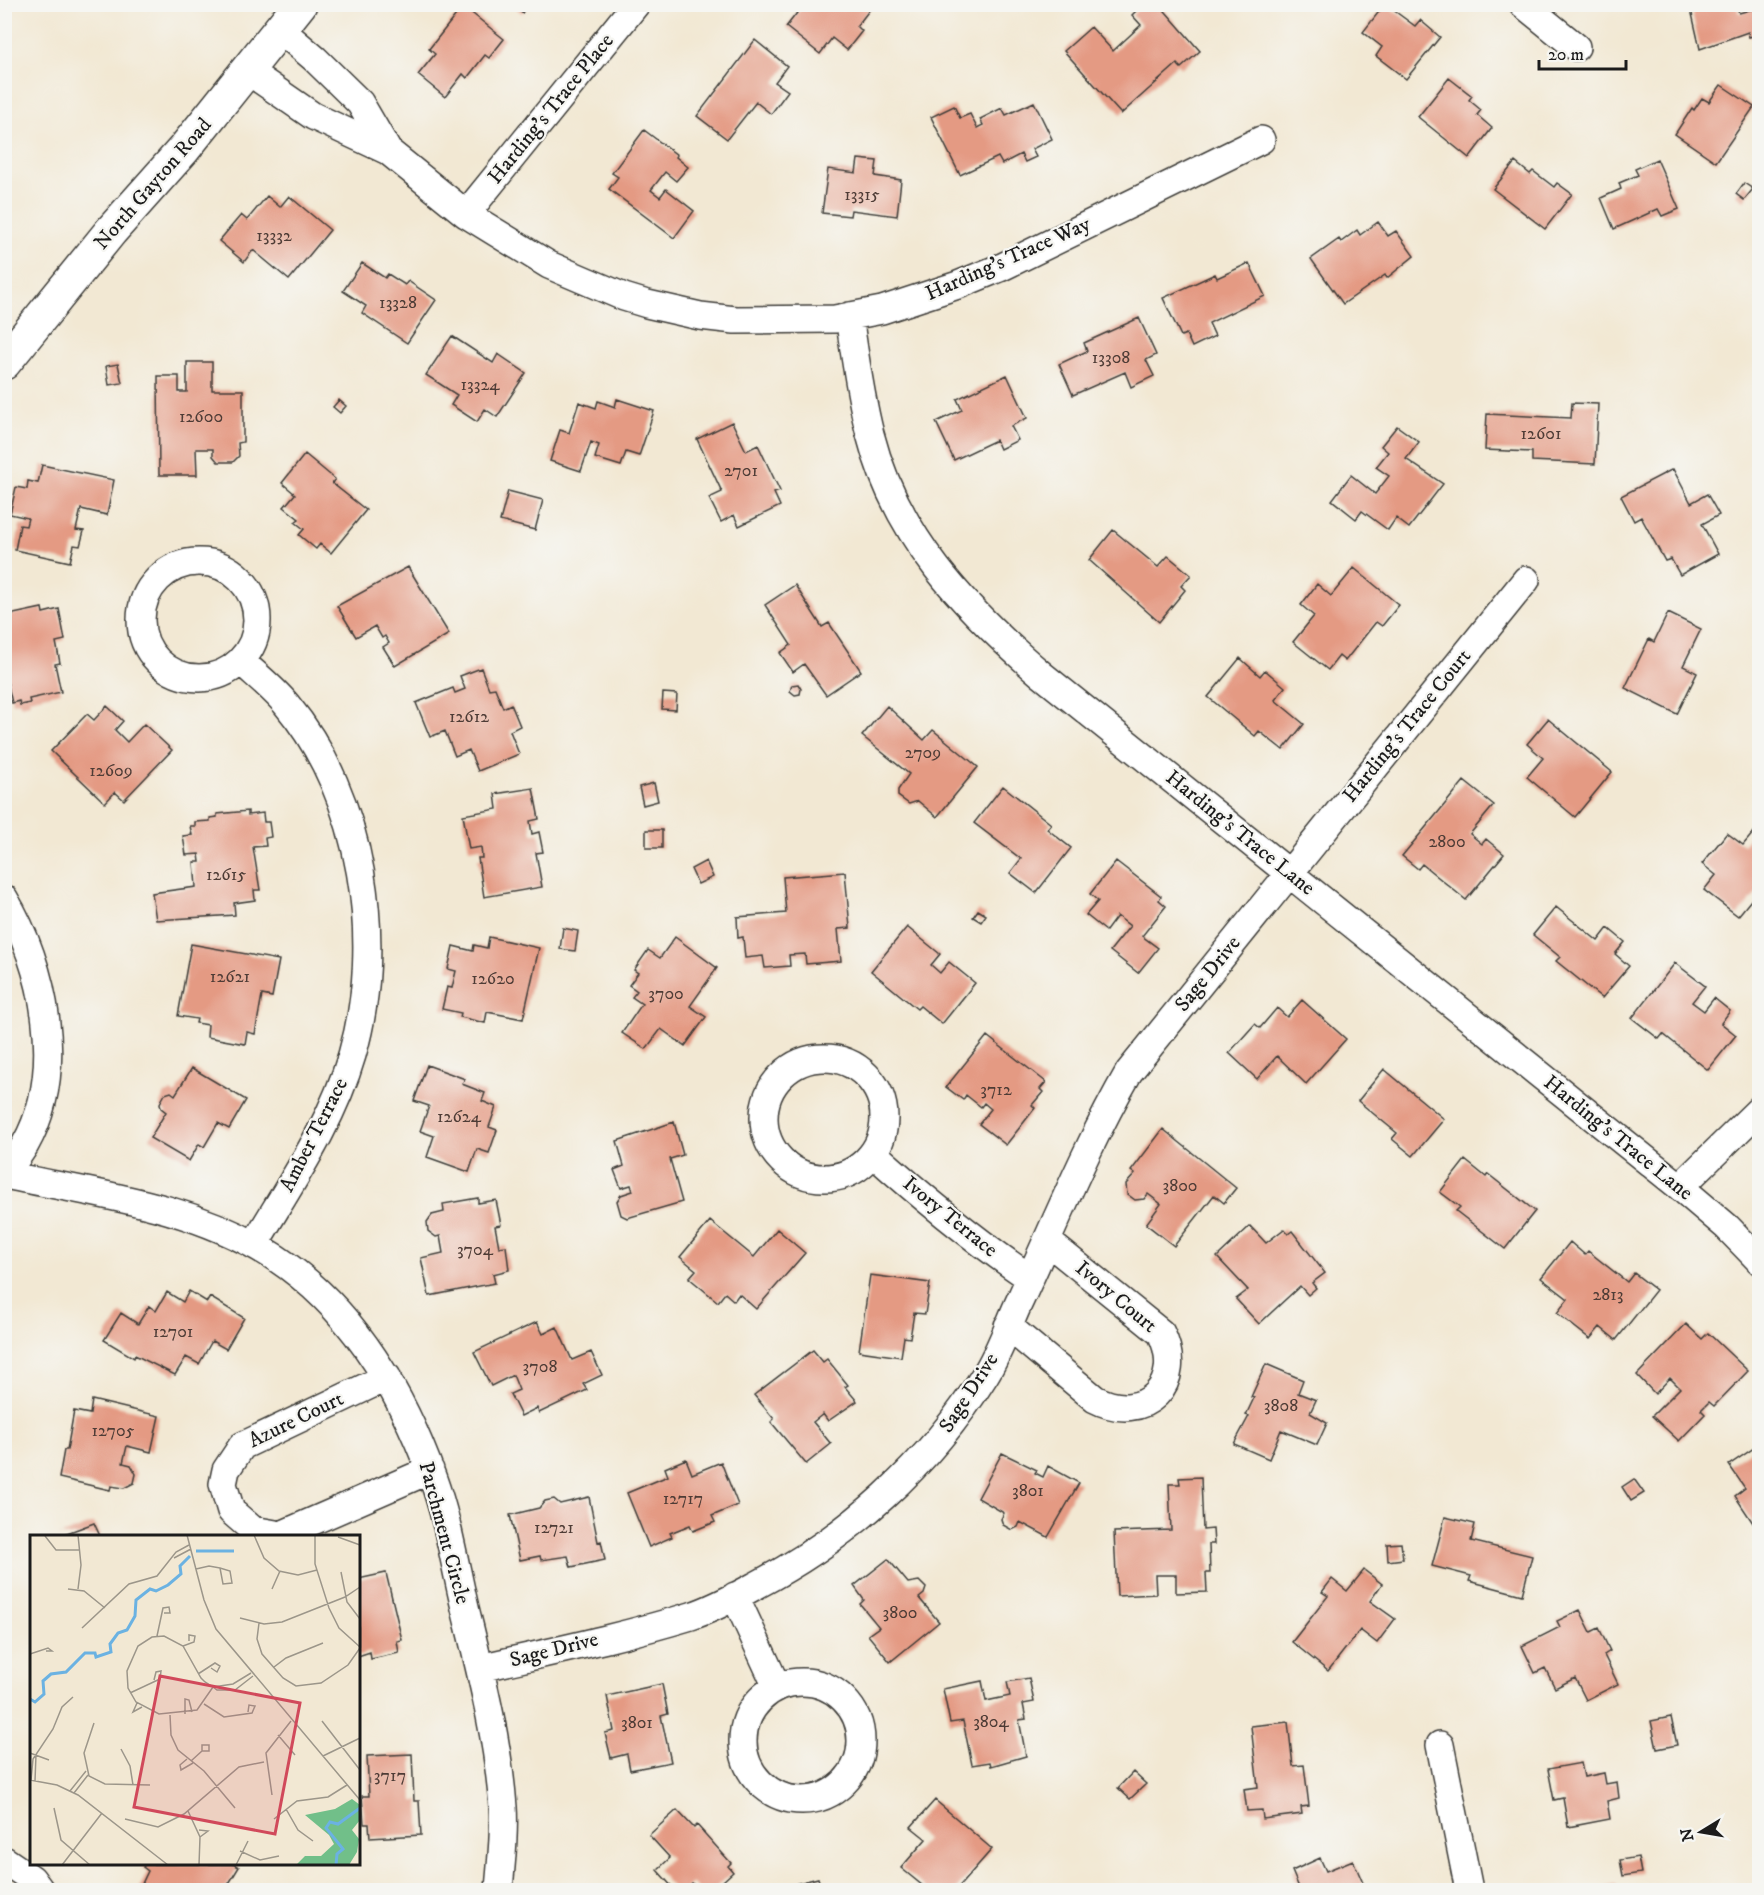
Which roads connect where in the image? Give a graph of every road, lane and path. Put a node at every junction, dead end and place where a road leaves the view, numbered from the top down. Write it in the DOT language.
graph roads {
  1 [pos="636,4"];
  2 [pos="1523,4"];
  3 [pos="290,17"];
  4 [pos="1576,47"];
  5 [pos="248,71"];
  6 [pos="1262,140"];
  7 [pos="388,151"];
  8 [pos="466,214"];
  9 [pos="849,316"];
  10 [pos="4,363"];
  11 [pos="1526,580"];
  12 [pos="241,661"];
  13 [pos="1290,873"];
  14 [pos="4,898"];
  15 [pos="1760,1109"];
  16 [pos="873,1153"];
  17 [pos="4,1175"];
  18 [pos="1680,1187"];
  19 [pos="1047,1241"];
  20 [pos="254,1245"];
  21 [pos="1760,1262"];
  22 [pos="1030,1278"];
  23 [pos="1008,1326"];
  24 [pos="387,1377"];
  25 [pos="430,1470"];
  26 [pos="735,1596"];
  27 [pos="480,1668"];
  28 [pos="777,1687"];
  29 [pos="1440,1745"];
  30 [pos="4,1860"];
  31 [pos="40,1890"];
  32 [pos="499,1890"];
  33 [pos="1469,1890"];
  1 -- 8 [label="street, Harding's Trace Place"];
  2 -- 4 [label="street"];
  3 -- 5 [label="street, North Gayton Road"];
  3 -- 7 [label="street, Harding's Trace Way"];
  5 -- 7 [label="street, Harding's Trace Way"];
  5 -- 10 [label="street, North Gayton Road"];
  6 -- 9 [label="street, Harding's Trace Way"];
  7 -- 8 [label="street, Harding's Trace Way"];
  8 -- 9 [label="street, Harding's Trace Way"];
  9 -- 13 [label="street, Harding's Trace Lane"];
  11 -- 13 [label="street, Harding's Trace Court"];
  12 -- 12 [label="street"];
  12 -- 20 [label="street, Amber Terrace"];
  13 -- 18 [label="street, Harding's Trace Lane"];
  13 -- 19 [label="street, Sage Drive"];
  14 -- 17 [label="street, Parchment Circle"];
  15 -- 18 [label="street"];
  16 -- 16 [label="street"];
  16 -- 22 [label="street, Ivory Terrace"];
  17 -- 20 [label="street, Parchment Circle"];
  18 -- 21 [label="street, Harding's Trace Lane"];
  19 -- 22 [label="street, Sage Drive"];
  19 -- 23 [label="street, Ivory Court"];
  20 -- 24 [label="street, Parchment Circle"];
  22 -- 23 [label="street, Sage Drive"];
  23 -- 26 [label="street, Sage Drive"];
  24 -- 25 [label="street, Parchment Circle"];
  24 -- 25 [label="street, Azure Court"];
  25 -- 27 [label="street, Parchment Circle"];
  26 -- 27 [label="street, Sage Drive"];
  26 -- 28 [label="street"];
  27 -- 32 [label="street, Parchment Circle"];
  28 -- 28 [label="street"];
  29 -- 33 [label="street"];
  30 -- 31 [label="street"];
}
